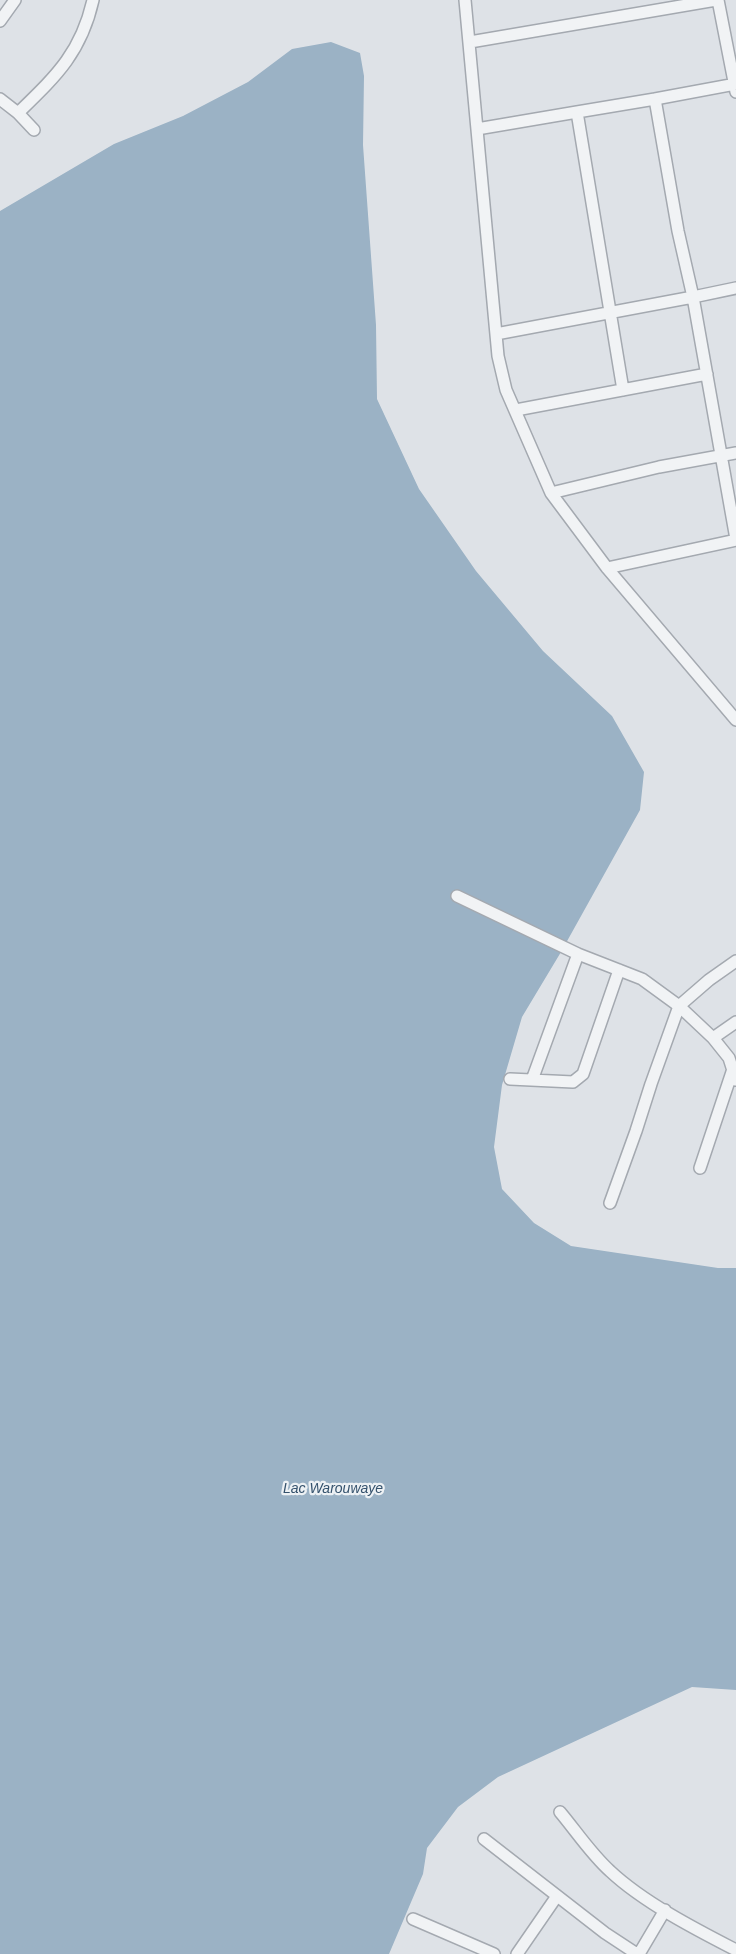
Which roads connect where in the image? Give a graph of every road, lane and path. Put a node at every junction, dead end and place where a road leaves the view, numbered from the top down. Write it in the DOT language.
graph roads {
  1 [pos="14,0"];
  2 [pos="93,0"];
  3 [pos="465,0"];
  4 [pos="717,0"];
  5 [pos="0,21"];
  6 [pos="470,42"];
  7 [pos="736,87"];
  8 [pos="0,99"];
  9 [pos="655,99"];
  10 [pos="577,112"];
  11 [pos="18,113"];
  12 [pos="477,129"];
  13 [pos="34,130"];
  14 [pos="736,288"];
  15 [pos="693,298"];
  16 [pos="611,312"];
  17 [pos="496,334"];
  18 [pos="707,374"];
  19 [pos="623,390"];
  20 [pos="516,410"];
  21 [pos="736,453"];
  22 [pos="722,456"];
  23 [pos="551,493"];
  24 [pos="736,539"];
  25 [pos="607,568"];
  26 [pos="736,720"];
  27 [pos="457,896"];
  28 [pos="578,954"];
  29 [pos="736,961"];
  30 [pos="619,970"];
  31 [pos="679,1006"];
  32 [pos="736,1022"];
  33 [pos="713,1038"];
  34 [pos="735,1075"];
  35 [pos="510,1079"];
  36 [pos="532,1080"];
  37 [pos="700,1168"];
  38 [pos="610,1203"];
  39 [pos="560,1812"];
  40 [pos="484,1839"];
  41 [pos="557,1896"];
  42 [pos="665,1910"];
  43 [pos="413,1919"];
  44 [pos="736,1950"];
  45 [pos="494,1954"];
  46 [pos="517,1954"];
  47 [pos="638,1954"];
  1 -- 5 [label="street"];
  2 -- 11 [label="street"];
  3 -- 6 [label="street"];
  4 -- 6 [label="street"];
  4 -- 7 [label="street"];
  6 -- 12 [label="street"];
  7 -- 9 [label="street"];
  8 -- 11 [label="street"];
  9 -- 10 [label="street"];
  9 -- 15 [label="street"];
  10 -- 12 [label="street"];
  10 -- 16 [label="street"];
  11 -- 13 [label="street"];
  12 -- 17 [label="street"];
  14 -- 15 [label="street"];
  15 -- 16 [label="street"];
  15 -- 18 [label="street"];
  16 -- 17 [label="street"];
  16 -- 19 [label="street"];
  17 -- 20 [label="street"];
  18 -- 19 [label="street"];
  18 -- 22 [label="street"];
  19 -- 20 [label="street"];
  20 -- 23 [label="street"];
  21 -- 22 [label="street"];
  22 -- 23 [label="street"];
  22 -- 24 [label="street"];
  23 -- 25 [label="street"];
  24 -- 25 [label="street"];
  25 -- 26 [label="street"];
  27 -- 28 [label="street"];
  28 -- 30 [label="street"];
  28 -- 36 [label="street"];
  29 -- 31 [label="street"];
  30 -- 31 [label="street"];
  30 -- 36 [label="street"];
  31 -- 33 [label="street"];
  31 -- 38 [label="street"];
  32 -- 33 [label="street"];
  33 -- 34 [label="street"];
  34 -- 37 [label="street"];
  35 -- 36 [label="street"];
  39 -- 42 [label="street"];
  40 -- 41 [label="street"];
  41 -- 46 [label="street"];
  41 -- 47 [label="street"];
  42 -- 44 [label="street"];
  42 -- 47 [label="street"];
  43 -- 45 [label="street"];
}
